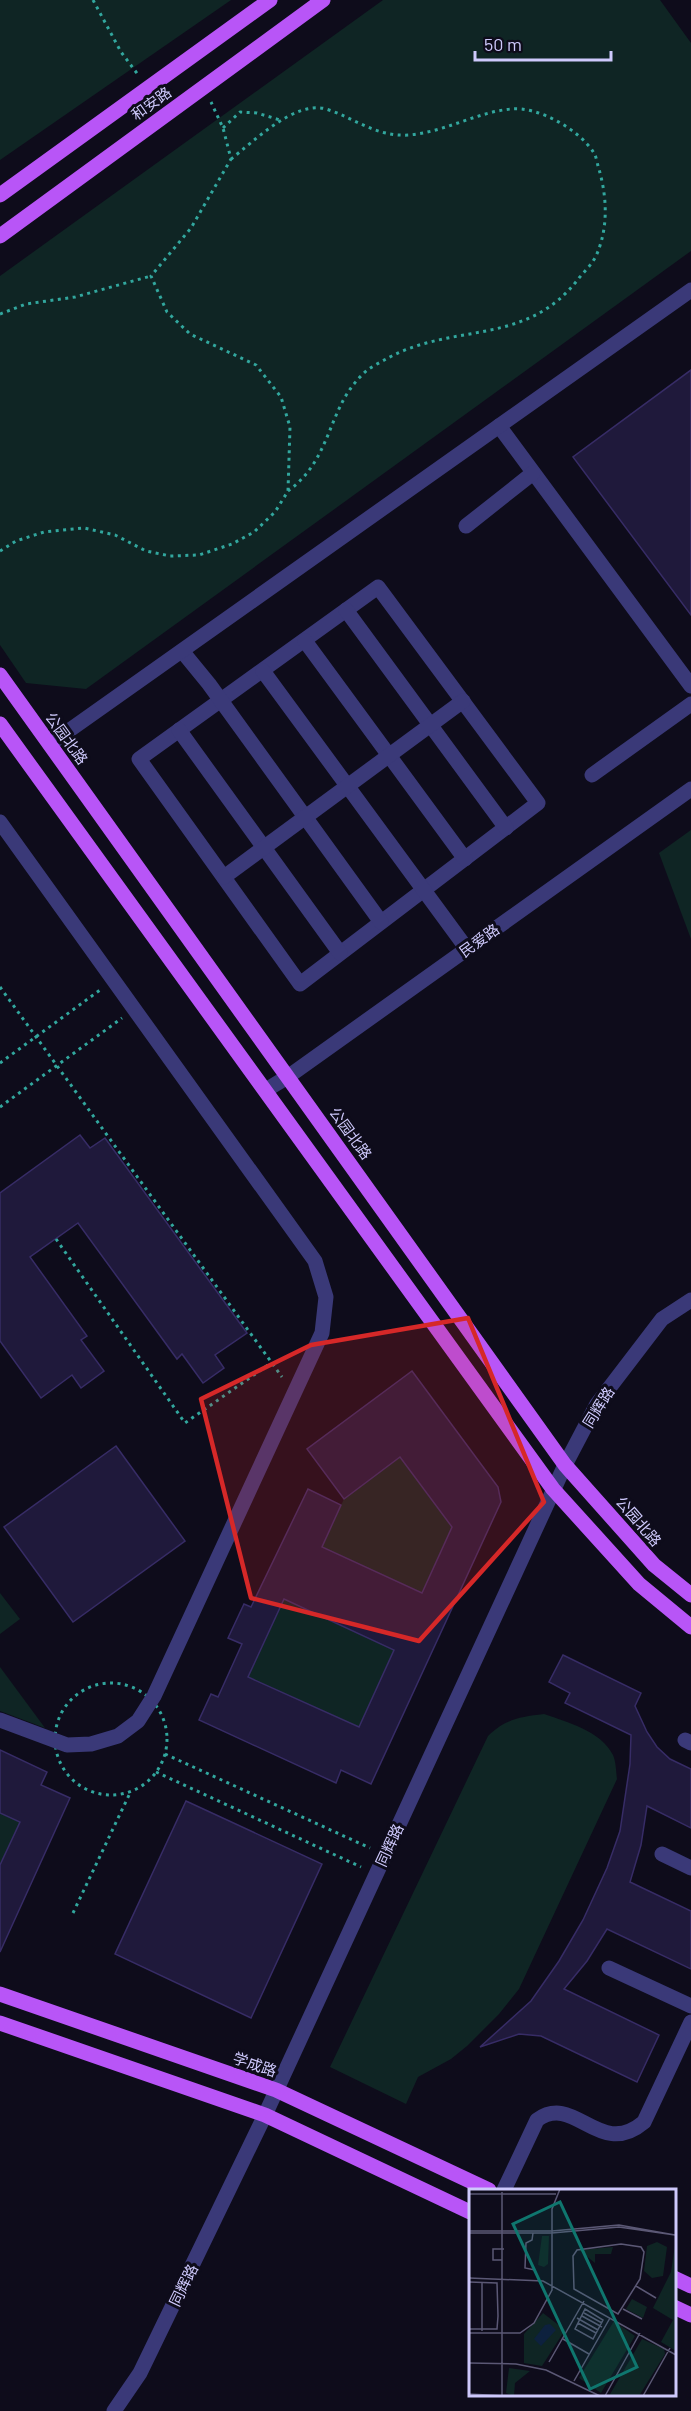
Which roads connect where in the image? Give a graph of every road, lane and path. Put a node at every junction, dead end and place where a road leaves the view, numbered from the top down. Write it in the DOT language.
graph roads {
  1 [pos="93,0"];
  2 [pos="270,0"];
  3 [pos="322,0"];
  4 [pos="140,77"];
  5 [pos="203,87"];
  6 [pos="280,120"];
  7 [pos="224,128"];
  8 [pos="231,159"];
  9 [pos="0,195"];
  10 [pos="0,236"];
  11 [pos="151,276"];
  12 [pos="691,290"];
  13 [pos="0,314"];
  14 [pos="499,426"];
  15 [pos="533,473"];
  16 [pos="288,491"];
  17 [pos="466,526"];
  18 [pos="0,551"];
  19 [pos="346,610"];
  20 [pos="305,640"];
  21 [pos="182,651"];
  22 [pos="263,671"];
  23 [pos="0,675"];
  24 [pos="691,686"];
  25 [pos="221,701"];
  26 [pos="463,701"];
  27 [pos="691,704"];
  28 [pos="0,724"];
  29 [pos="431,724"];
  30 [pos="179,730"];
  31 [pos="50,744"];
  32 [pos="388,754"];
  33 [pos="592,775"];
  34 [pos="347,786"];
  35 [pos="691,789"];
  36 [pos="305,817"];
  37 [pos="0,822"];
  38 [pos="506,828"];
  39 [pos="264,848"];
  40 [pos="465,859"];
  41 [pos="224,877"];
  42 [pos="424,891"];
  43 [pos="381,922"];
  44 [pos="467,949"];
  45 [pos="340,953"];
  46 [pos="0,987"];
  47 [pos="89,998"];
  48 [pos="111,1027"];
  49 [pos="36,1036"];
  50 [pos="0,1063"];
  51 [pos="57,1066"];
  52 [pos="288,1076"];
  53 [pos="266,1090"];
  54 [pos="0,1107"];
  55 [pos="56,1239"];
  56 [pos="691,1300"];
  57 [pos="271,1362"];
  58 [pos="294,1394"];
  59 [pos="565,1465"];
  60 [pos="553,1489"];
  61 [pos="691,1595"];
  62 [pos="691,1626"];
  63 [pos="0,1720"];
  64 [pos="165,1754"];
  65 [pos="156,1772"];
  66 [pos="131,1791"];
  67 [pos="662,1854"];
  68 [pos="385,1855"];
  69 [pos="691,1868"];
  70 [pos="376,1874"];
  71 [pos="73,1913"];
  72 [pos="609,1968"];
  73 [pos="0,1994"];
  74 [pos="691,2006"];
  75 [pos="691,2022"];
  76 [pos="0,2023"];
  77 [pos="276,2090"];
  78 [pos="265,2115"];
  79 [pos="487,2189"];
  80 [pos="504,2189"];
  81 [pos="469,2211"];
  82 [pos="676,2278"];
  83 [pos="691,2286"];
  84 [pos="676,2308"];
  85 [pos="691,2315"];
  86 [pos="114,2411"];
  1 -- 4 [label="path"];
  2 -- 9 [label="main road, 和安路"];
  3 -- 5 [label="main road, 和安路"];
  5 -- 7 [label="path"];
  5 -- 10 [label="main road, 和安路"];
  6 -- 7 [label="path"];
  6 -- 8 [label="path"];
  6 -- 16 [label="path"];
  7 -- 8 [label="path"];
  8 -- 11 [label="path"];
  11 -- 13 [label="path"];
  11 -- 16 [label="path"];
  12 -- 14 [label="street"];
  14 -- 15 [label="street"];
  14 -- 21 [label="street"];
  15 -- 17 [label="street"];
  15 -- 24 [label="street"];
  16 -- 18 [label="path"];
  19 -- 20 [label="street"];
  19 -- 26 [label="street"];
  19 -- 29 [label="street"];
  20 -- 22 [label="street"];
  20 -- 32 [label="street"];
  21 -- 25 [label="street"];
  21 -- 31 [label="street"];
  22 -- 25 [label="street"];
  22 -- 34 [label="street"];
  23 -- 31 [label="main road, 公园北路"];
  25 -- 30 [label="street"];
  25 -- 36 [label="street"];
  26 -- 29 [label="street"];
  26 -- 38 [label="street"];
  27 -- 33 [label="street"];
  28 -- 53 [label="main road"];
  29 -- 32 [label="street"];
  29 -- 38 [label="street"];
  30 -- 39 [label="street"];
  30 -- 41 [label="street"];
  31 -- 52 [label="main road, 公园北路"];
  32 -- 34 [label="street"];
  32 -- 40 [label="street"];
  34 -- 36 [label="street"];
  34 -- 42 [label="street"];
  35 -- 44 [label="street, 民爱路"];
  36 -- 39 [label="street"];
  36 -- 43 [label="street"];
  37 -- 58 [label="street"];
  38 -- 40 [label="street"];
  39 -- 41 [label="street"];
  39 -- 45 [label="street"];
  40 -- 42 [label="street"];
  41 -- 45 [label="street"];
  42 -- 43 [label="street"];
  42 -- 44 [label="street"];
  43 -- 45 [label="street"];
  44 -- 52 [label="street, 民爱路"];
  46 -- 49 [label="path"];
  47 -- 49 [label="path"];
  48 -- 51 [label="path"];
  49 -- 50 [label="path"];
  49 -- 51 [label="path"];
  51 -- 54 [label="path"];
  51 -- 57 [label="path"];
  52 -- 53 [label="street, 民爱路"];
  52 -- 59 [label="main road, 公园北路"];
  53 -- 60 [label="main road"];
  55 -- 57 [label="path"];
  56 -- 59 [label="street, 同辉路"];
  57 -- 58 [label="path"];
  58 -- 63 [label="street"];
  59 -- 60 [label="street, 同辉路"];
  59 -- 61 [label="main road, 公园北路"];
  60 -- 62 [label="main road"];
  60 -- 68 [label="street, 同辉路"];
  64 -- 68 [label="path"];
  65 -- 70 [label="path"];
  66 -- 71 [label="path"];
  67 -- 69 [label="street"];
  68 -- 70 [label="street, 同辉路"];
  70 -- 77 [label="street, 同辉路"];
  72 -- 74 [label="street"];
  73 -- 77 [label="main road, 学成路"];
  75 -- 80 [label="street"];
  76 -- 78 [label="main road"];
  77 -- 78 [label="street, 同辉路"];
  77 -- 79 [label="main road, 学成路"];
  78 -- 81 [label="main road"];
  78 -- 86 [label="street, 同辉路"];
  82 -- 83 [label="main road"];
  84 -- 85 [label="main road"];
}
